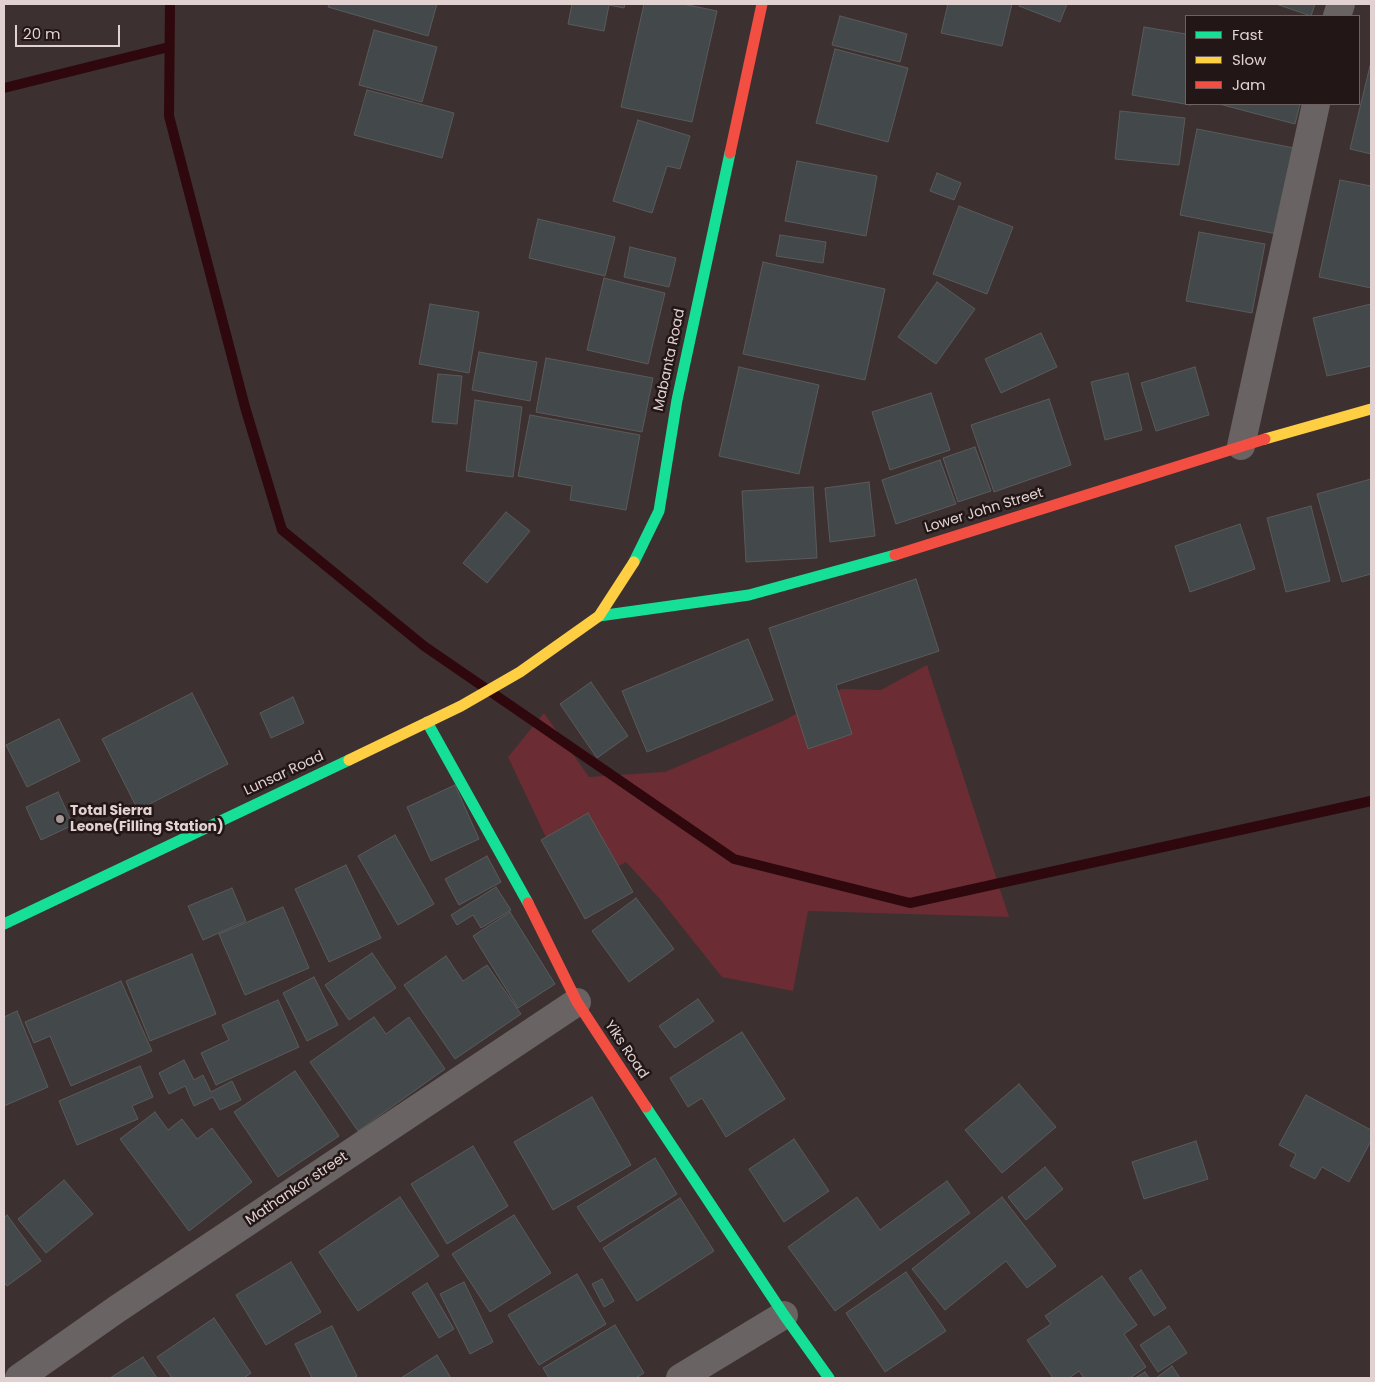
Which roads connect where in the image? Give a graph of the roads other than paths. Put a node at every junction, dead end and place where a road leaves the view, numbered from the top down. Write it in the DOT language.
graph roads {
  1 [pos="762,4"];
  2 [pos="1316,105"];
  3 [pos="1371,409"];
  4 [pos="1242,446"];
  5 [pos="599,616"];
  6 [pos="520,672"];
  7 [pos="427,722"];
  8 [pos="4,924"];
  9 [pos="577,1002"];
  10 [pos="784,1315"];
  11 [pos="19,1378"];
  12 [pos="680,1378"];
  13 [pos="829,1378"];
  1 -- 5 [label="street, Mabanta Road"];
  2 -- 4 [label="street"];
  3 -- 4 [label="street, Lower John Street"];
  4 -- 5 [label="street, Lower John Street"];
  5 -- 6 [label="street, Mabanta Road"];
  6 -- 7 [label="street, Lunsar Road"];
  7 -- 8 [label="street, Lunsar Road"];
  7 -- 9 [label="street, Yiks Road"];
  9 -- 10 [label="street, Yiks Road"];
  9 -- 11 [label="street, Mathankor street"];
  10 -- 12 [label="street"];
  10 -- 13 [label="street, Yiks Road"];
}
